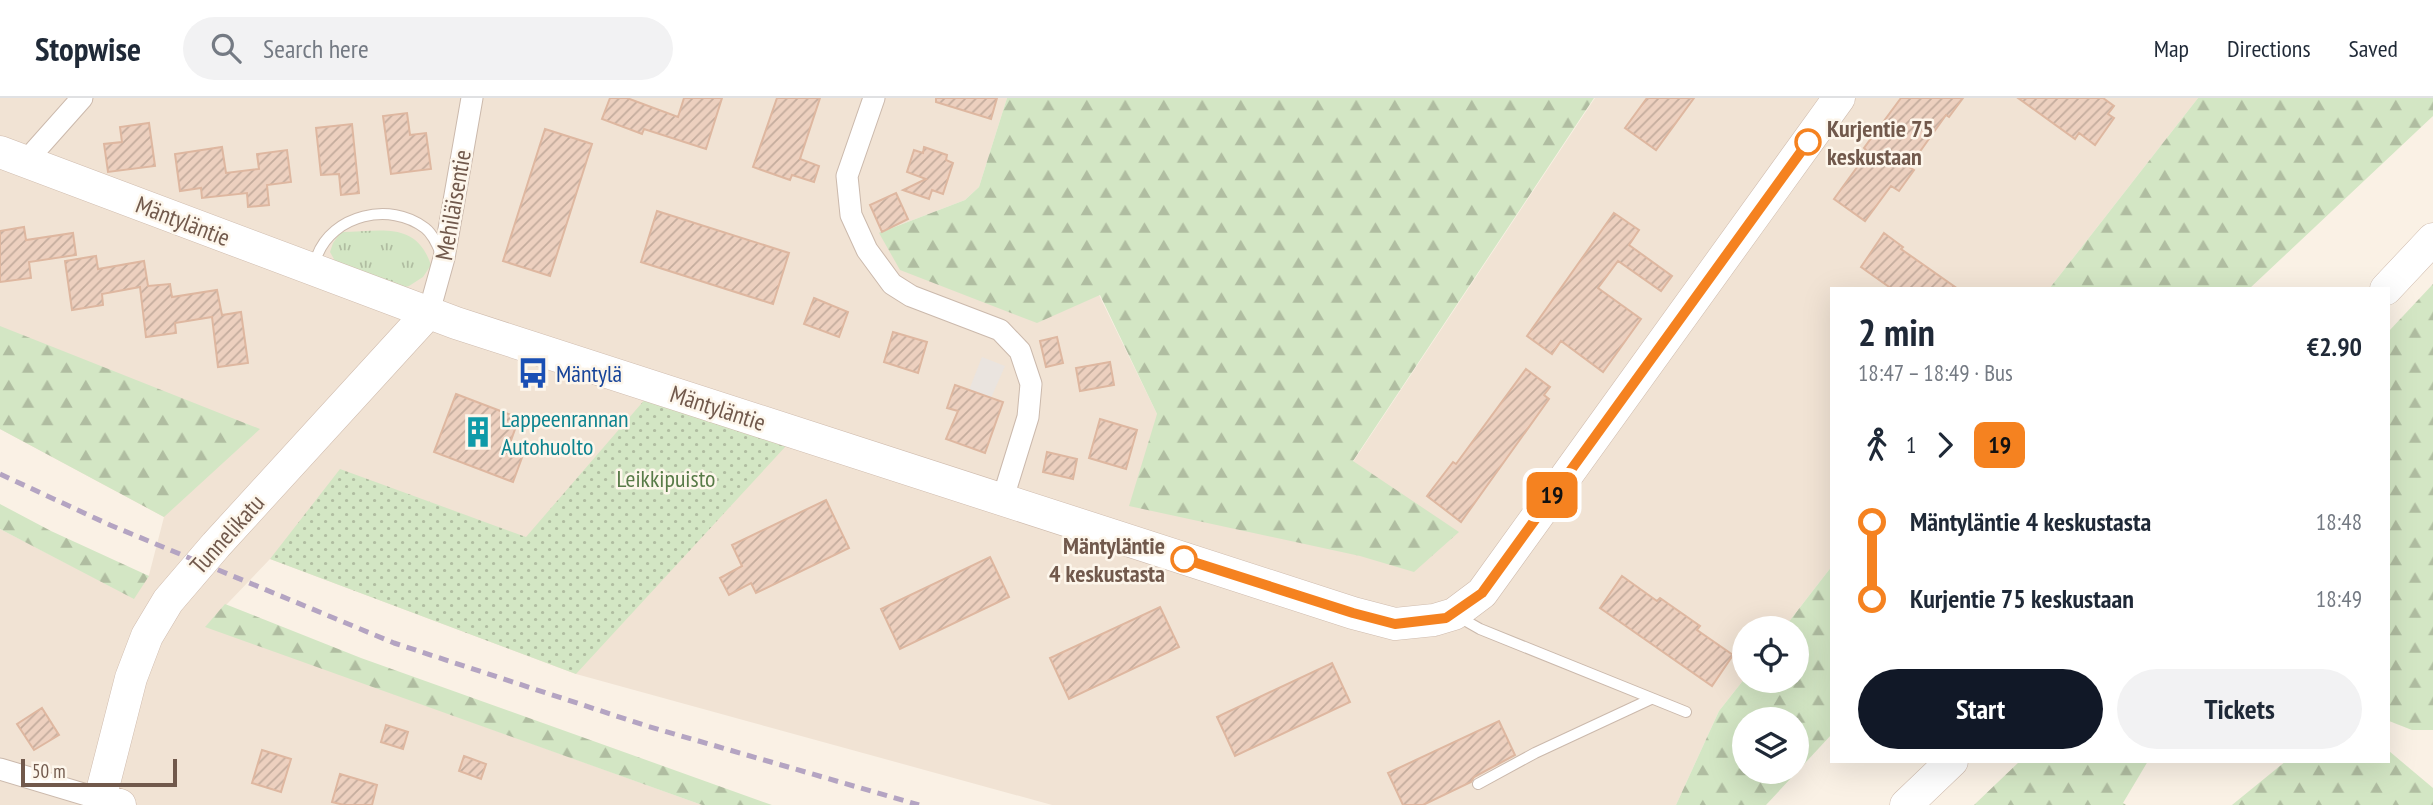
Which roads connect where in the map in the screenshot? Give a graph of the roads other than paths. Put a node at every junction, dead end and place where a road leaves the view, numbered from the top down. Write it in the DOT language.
graph roads {
  1 [pos="82,98"];
  2 [pos="472,98"];
  3 [pos="874,98"];
  4 [pos="1839,98"];
  5 [pos="13,157"];
  6 [pos="2433,239"];
  7 [pos="444,258"];
  8 [pos="330,277"];
  9 [pos="2388,287"];
  10 [pos="429,312"];
  11 [pos="1002,500"];
  12 [pos="1450,616"];
  13 [pos="1651,699"];
  14 [pos="1686,712"];
  15 [pos="1950,763"];
  16 [pos="0,769"];
  17 [pos="1478,784"];
  18 [pos="110,802"];
  19 [pos="1906,805"];
  1 -- 5 [label="street"];
  2 -- 7 [label="street, Mehiläisentie"];
  3 -- 11 [label="street"];
  4 -- 12 [label="street"];
  5 -- 8 [label="street, Mäntyläntie"];
  6 -- 9 [label="street"];
  7 -- 8 [label="lane"];
  7 -- 10 [label="street, Mehiläisentie"];
  8 -- 10 [label="street, Mäntyläntie"];
  10 -- 11 [label="street, Mäntyläntie"];
  10 -- 18 [label="street, Tunnelikatu"];
  11 -- 12 [label="street, Mäntyläntie"];
  12 -- 13 [label="lane"];
  13 -- 14 [label="lane"];
  13 -- 17 [label="lane"];
  15 -- 19 [label="street"];
  16 -- 18 [label="street"];
}
